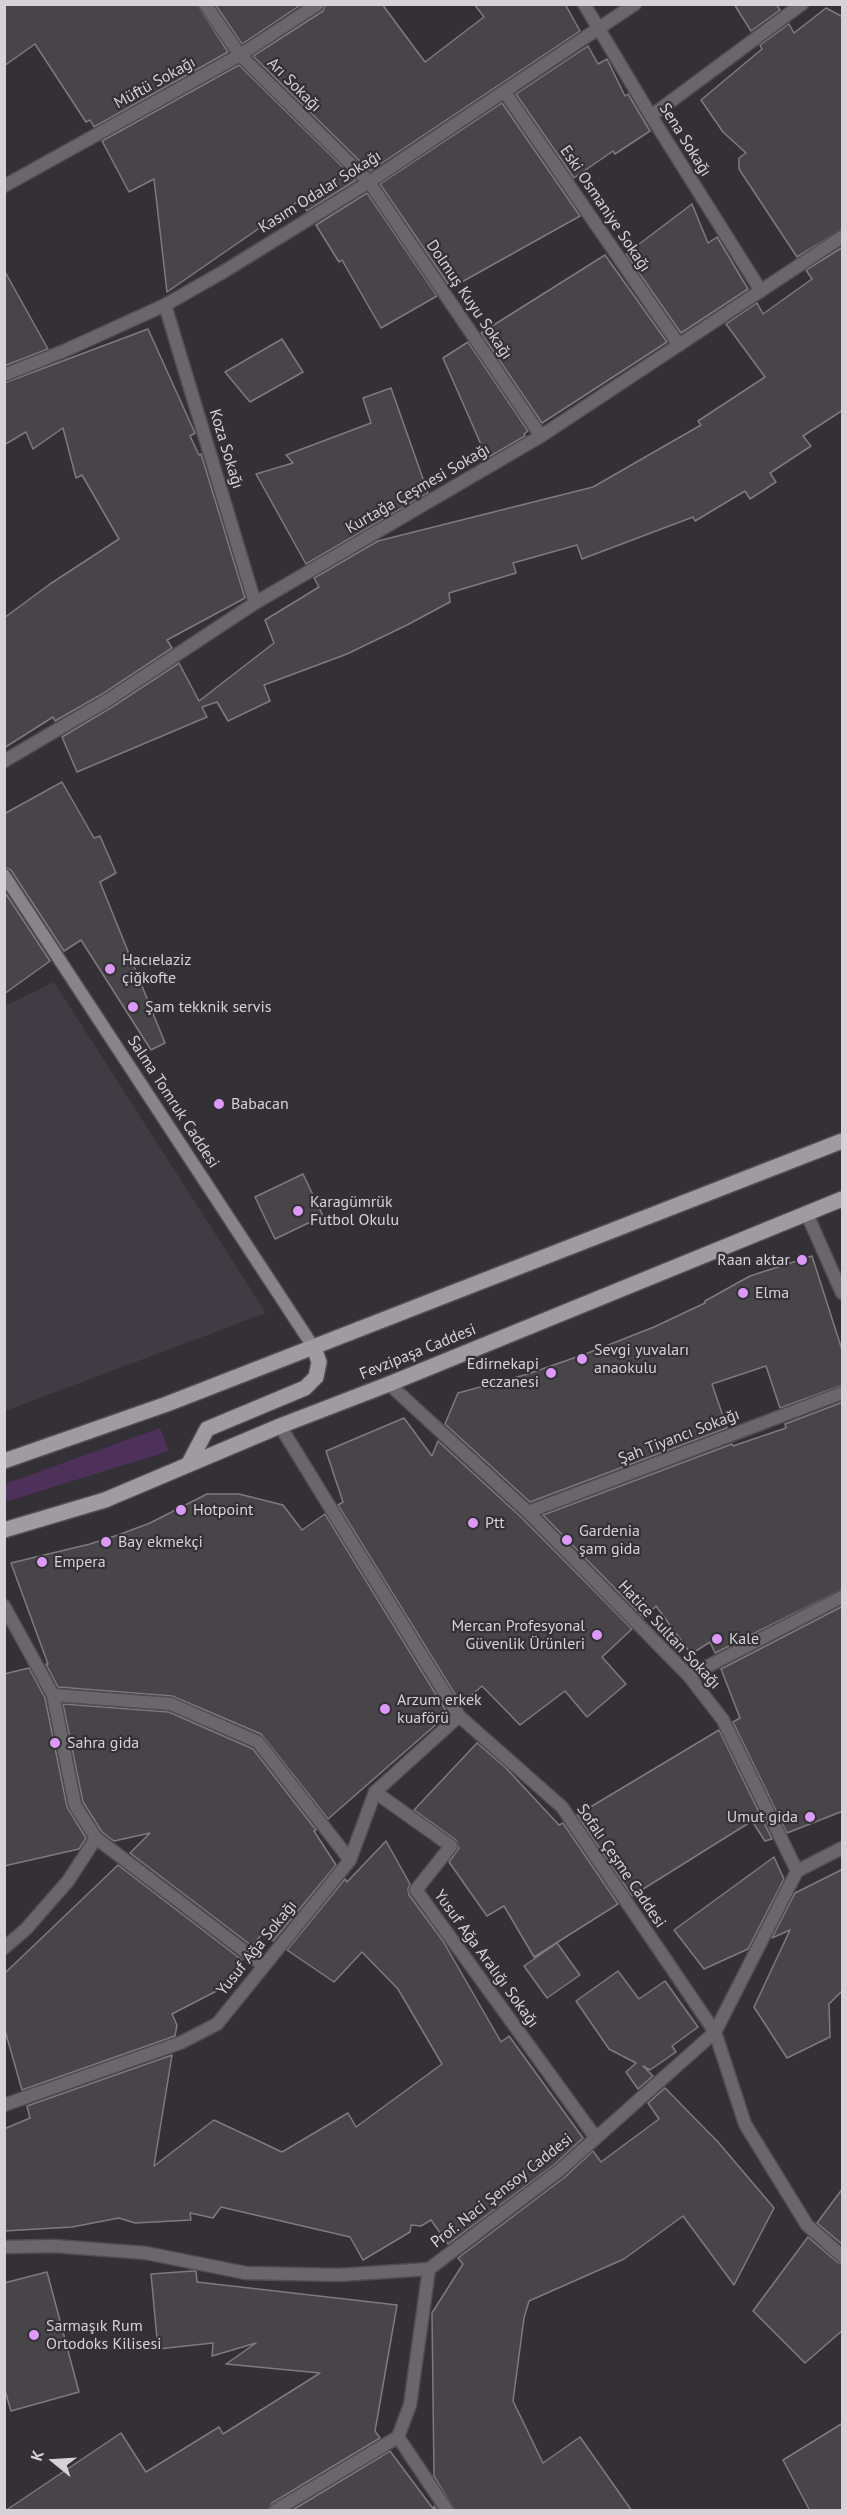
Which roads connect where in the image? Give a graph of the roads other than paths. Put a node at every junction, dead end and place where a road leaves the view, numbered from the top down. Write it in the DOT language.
graph roads {
  1 [pos="205,4"];
  2 [pos="318,4"];
  3 [pos="584,4"];
  4 [pos="635,4"];
  5 [pos="802,4"];
  6 [pos="599,28"];
  7 [pos="240,55"];
  8 [pos="504,91"];
  9 [pos="651,116"];
  10 [pos="369,182"];
  11 [pos="4,186"];
  12 [pos="843,237"];
  13 [pos="761,291"];
  14 [pos="165,305"];
  15 [pos="679,345"];
  16 [pos="4,375"];
  17 [pos="541,436"];
  18 [pos="255,603"];
  19 [pos="4,761"];
  20 [pos="4,875"];
  21 [pos="843,1141"];
  22 [pos="843,1199"];
  23 [pos="806,1212"];
  24 [pos="843,1293"];
  25 [pos="314,1348"];
  26 [pos="389,1384"];
  27 [pos="843,1393"];
  28 [pos="280,1426"];
  29 [pos="4,1461"];
  30 [pos="188,1465"];
  31 [pos="528,1512"];
  32 [pos="4,1530"];
  33 [pos="843,1597"];
  34 [pos="4,1606"];
  35 [pos="689,1676"];
  36 [pos="53,1695"];
  37 [pos="459,1716"];
  38 [pos="375,1792"];
  39 [pos="96,1838"];
  40 [pos="843,1848"];
  41 [pos="350,1860"];
  42 [pos="797,1871"];
  43 [pos="4,1948"];
  44 [pos="264,1966"];
  45 [pos="715,2032"];
  46 [pos="4,2105"];
  47 [pos="596,2138"];
  48 [pos="4,2247"];
  49 [pos="843,2256"];
  50 [pos="429,2269"];
  51 [pos="398,2437"];
  52 [pos="276,2511"];
  53 [pos="447,2511"];
  1 -- 7 [label="street, Arı Sokağı"];
  2 -- 7 [label="street, Müftü Sokağı"];
  3 -- 6 [label="street, Sena Sokağı"];
  4 -- 6 [label="street, Kasım Odalar Sokağı"];
  5 -- 9 [label="street"];
  6 -- 8 [label="street, Kasım Odalar Sokağı"];
  6 -- 9 [label="street, Sena Sokağı"];
  7 -- 10 [label="street, Arı Sokağı"];
  7 -- 11 [label="street, Müftü Sokağı"];
  8 -- 10 [label="street, Kasım Odalar Sokağı"];
  8 -- 15 [label="street, Eski Osmaniye Sokağı"];
  9 -- 13 [label="street, Sena Sokağı"];
  10 -- 14 [label="street, Kasım Odalar Sokağı"];
  10 -- 17 [label="street, Dolmuş Kuyu Sokağı"];
  12 -- 13 [label="street, Kurtağa Çeşmesi Sokağı"];
  13 -- 15 [label="street, Kurtağa Çeşmesi Sokağı"];
  14 -- 16 [label="street, Kasım Odalar Sokağı"];
  14 -- 18 [label="street, Koza Sokağı"];
  15 -- 17 [label="street, Kurtağa Çeşmesi Sokağı"];
  17 -- 18 [label="street, Kurtağa Çeşmesi Sokağı"];
  18 -- 19 [label="street, Kurtağa Çeşmesi Sokağı"];
  20 -- 25 [label="main road, Salma Tomruk Caddesi"];
  21 -- 25 [label="main road"];
  22 -- 23 [label="main road, Fevzipaşa Caddesi"];
  23 -- 24 [label="street"];
  23 -- 26 [label="main road, Fevzipaşa Caddesi"];
  25 -- 29 [label="main road"];
  25 -- 30 [label="main road"];
  26 -- 28 [label="main road, Fevzipaşa Caddesi"];
  26 -- 31 [label="street, Hatice Sultan Sokağı"];
  27 -- 31 [label="street, Şah Tiyancı Sokağı"];
  28 -- 30 [label="main road, Fevzipaşa Caddesi"];
  28 -- 37 [label="street, Sofalı Çeşme Caddesi"];
  30 -- 32 [label="main road, Fevzipaşa Caddesi"];
  31 -- 35 [label="street, Hatice Sultan Sokağı"];
  33 -- 35 [label="street"];
  34 -- 36 [label="street"];
  35 -- 42 [label="street, Hatice Sultan Sokağı"];
  36 -- 39 [label="street"];
  36 -- 41 [label="street"];
  37 -- 38 [label="street, Yusuf Ağa Sokağı"];
  37 -- 45 [label="street, Sofalı Çeşme Caddesi"];
  38 -- 41 [label="street, Yusuf Ağa Sokağı"];
  38 -- 47 [label="street, Yusuf Ağa Aralığı Sokağı"];
  39 -- 43 [label="street"];
  39 -- 44 [label="street"];
  40 -- 42 [label="street"];
  41 -- 44 [label="street, Yusuf Ağa Sokağı"];
  42 -- 45 [label="street, Prof. Naci Şensoy Caddesi"];
  44 -- 46 [label="street, Yusuf Ağa Sokağı"];
  45 -- 47 [label="street, Prof. Naci Şensoy Caddesi"];
  45 -- 49 [label="street, Sofalı Çeşme Caddesi"];
  47 -- 50 [label="street, Prof. Naci Şensoy Caddesi"];
  48 -- 50 [label="street, Prof. Naci Şensoy Caddesi"];
  50 -- 51 [label="street"];
  51 -- 52 [label="street"];
  51 -- 53 [label="street"];
}
